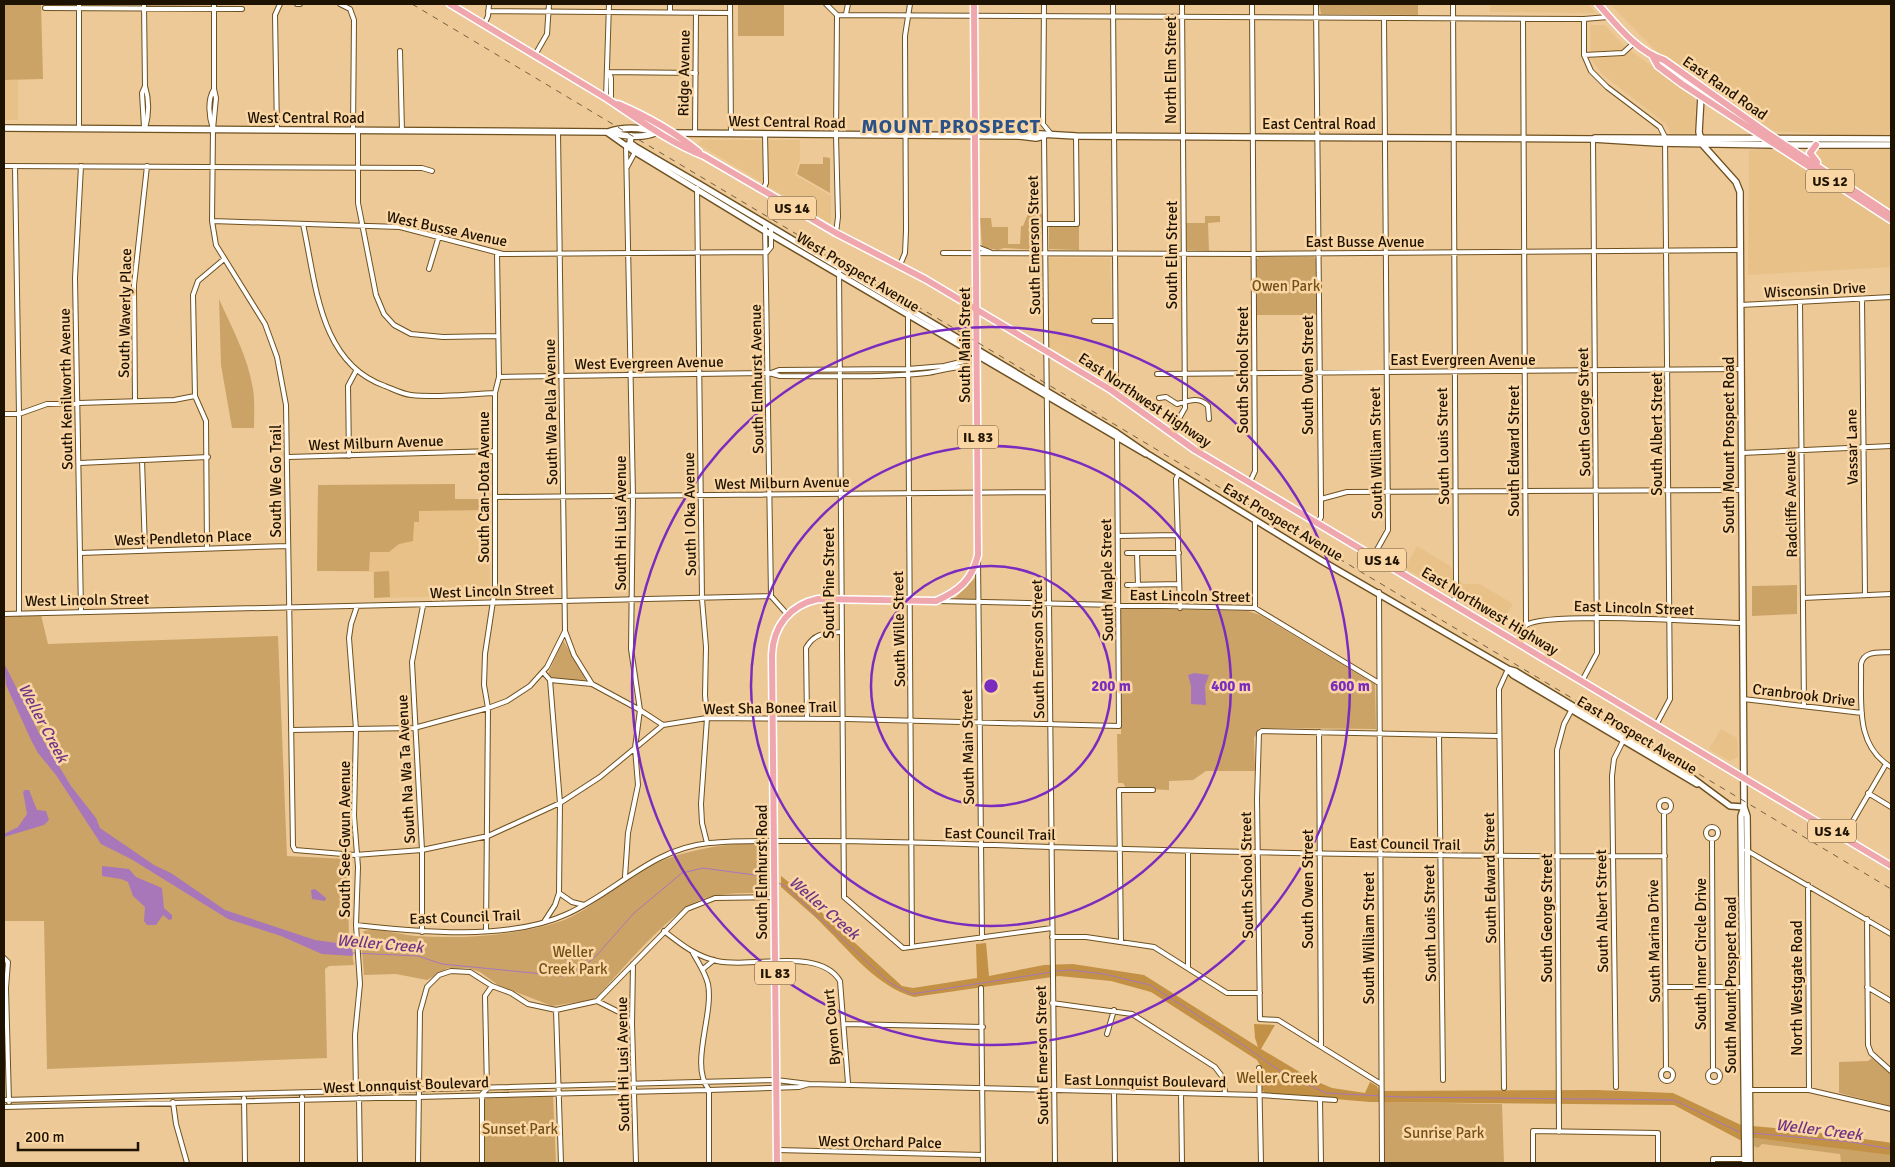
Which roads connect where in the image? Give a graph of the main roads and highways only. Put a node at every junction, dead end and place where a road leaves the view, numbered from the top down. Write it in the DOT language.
graph roads {
  1 [pos="450,4"];
  2 [pos="974,4"];
  3 [pos="1598,4"];
  4 [pos="1653,57"];
  5 [pos="1701,96"];
  6 [pos="609,99"];
  7 [pos="639,121"];
  8 [pos="4,128"];
  9 [pos="636,129"];
  10 [pos="608,132"];
  11 [pos="658,132"];
  12 [pos="670,133"];
  13 [pos="976,135"];
  14 [pos="631,136"];
  15 [pos="1700,137"];
  16 [pos="1891,138"];
  17 [pos="1665,140"];
  18 [pos="1775,141"];
  19 [pos="1702,144"];
  20 [pos="1720,144"];
  21 [pos="1816,145"];
  22 [pos="1891,146"];
  23 [pos="634,149"];
  24 [pos="704,156"];
  25 [pos="1715,159"];
  26 [pos="1836,177"];
  27 [pos="1891,215"];
  28 [pos="1891,220"];
  29 [pos="977,310"];
  30 [pos="787,614"];
  31 [pos="1744,778"];
  32 [pos="1744,807"];
  33 [pos="1744,850"];
  34 [pos="1891,866"];
  35 [pos="1748,1161"];
  36 [pos="777,1163"];
  1 -- 6 [label="main road, US 14"];
  2 -- 13 [label="main road, IL 83"];
  3 -- 4 [label="main road, East Rand Road / US 12"];
  4 -- 5 [label="main road, East Rand Road / US 12"];
  4 -- 18 [label="main road, East Rand Road / US 12"];
  5 -- 15 [label="main road, South Mount Prospect Road"];
  5 -- 18 [label="main road, East Rand Road / US 12"];
  6 -- 7 [label="main road, US 14"];
  6 -- 12 [label="main road, US 14"];
  7 -- 9 [label="main road"];
  7 -- 11 [label="main road, US 14"];
  8 -- 10 [label="main road, West Central Road"];
  9 -- 10 [label="main road, West Central Road"];
  9 -- 11 [label="main road, West Central Road"];
  10 -- 14 [label="main road, West Central Road"];
  11 -- 12 [label="main road, West Central Road"];
  11 -- 14 [label="main road, West Central Road"];
  11 -- 24 [label="main road, US 14"];
  12 -- 13 [label="main road, West Central Road"];
  12 -- 24 [label="main road, US 14"];
  13 -- 17 [label="main road, East Central Road"];
  13 -- 29 [label="main road, South Main Street / IL 83"];
  14 -- 23 [label="main road"];
  15 -- 17 [label="main road, East Central Road"];
  15 -- 18 [label="main road, East Central Road"];
  15 -- 19 [label="main road, South Mount Prospect Road"];
  16 -- 18 [label="main road, East Central Road"];
  17 -- 19 [label="main road, East Central Road"];
  18 -- 20 [label="main road, East Central Road"];
  18 -- 21 [label="main road, East Central Road"];
  18 -- 26 [label="main road, US 12"];
  18 -- 28 [label="main road, US 12"];
  19 -- 20 [label="main road, East Central Road"];
  19 -- 25 [label="main road, South Mount Prospect Road"];
  20 -- 25 [label="main road"];
  21 -- 22 [label="main road, East Central Road"];
  21 -- 26 [label="main road"];
  24 -- 29 [label="main road, US 14"];
  25 -- 31 [label="main road, South Mount Prospect Road"];
  26 -- 27 [label="main road, US 12"];
  29 -- 30 [label="main road, South Main Street / IL 83"];
  29 -- 31 [label="main road, East Northwest Highway / US 14"];
  30 -- 36 [label="main road, South Elmhurst Road / IL 83"];
  31 -- 32 [label="main road, South Mount Prospect Road"];
  31 -- 34 [label="main road, East Northwest Highway / US 14"];
  32 -- 33 [label="main road, South Mount Prospect Road"];
  32 -- 33 [label="main road, South Mount Prospect Road"];
  33 -- 35 [label="main road, South Mount Prospect Road"];
}
